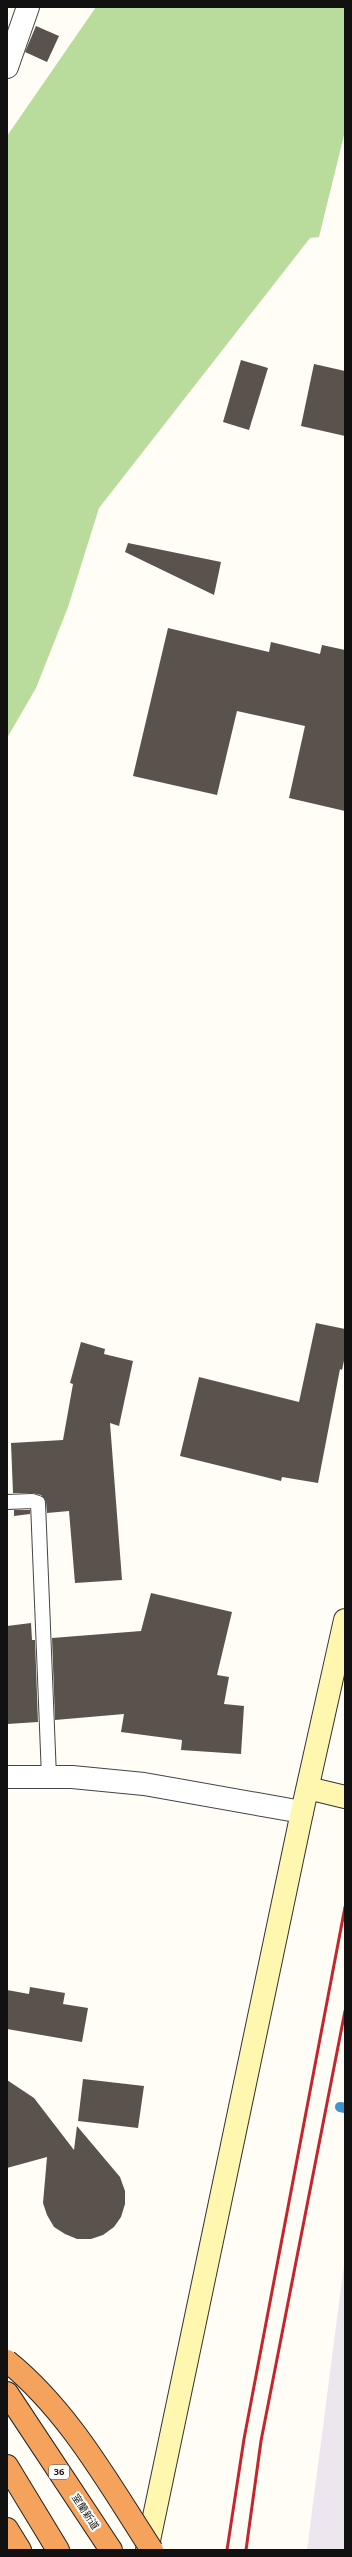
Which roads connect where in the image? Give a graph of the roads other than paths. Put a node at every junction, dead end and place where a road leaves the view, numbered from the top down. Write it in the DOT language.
graph roads {
  1 [pos="28,7"];
  2 [pos="7,67"];
  3 [pos="7,1502"];
  4 [pos="345,1620"];
  5 [pos="7,1777"];
  6 [pos="49,1777"];
  7 [pos="308,1788"];
  8 [pos="345,1797"];
  9 [pos="302,1812"];
  10 [pos="7,2361"];
  11 [pos="7,2394"];
  12 [pos="7,2466"];
  13 [pos="7,2529"];
  14 [pos="20,2550"];
  15 [pos="58,2550"];
  16 [pos="111,2550"];
  17 [pos="147,2550"];
  18 [pos="152,2550"];
  1 -- 2 [label="street"];
  3 -- 6 [label="lane"];
  4 -- 7 [label="street"];
  5 -- 6 [label="street"];
  6 -- 9 [label="street"];
  7 -- 8 [label="street"];
  7 -- 9 [label="street"];
  9 -- 17 [label="street"];
  10 -- 18 [label="highway, bridge"];
  11 -- 16 [label="highway, 室蘭新道 / 36"];
  12 -- 15 [label="highway"];
  13 -- 14 [label="highway"];
}
